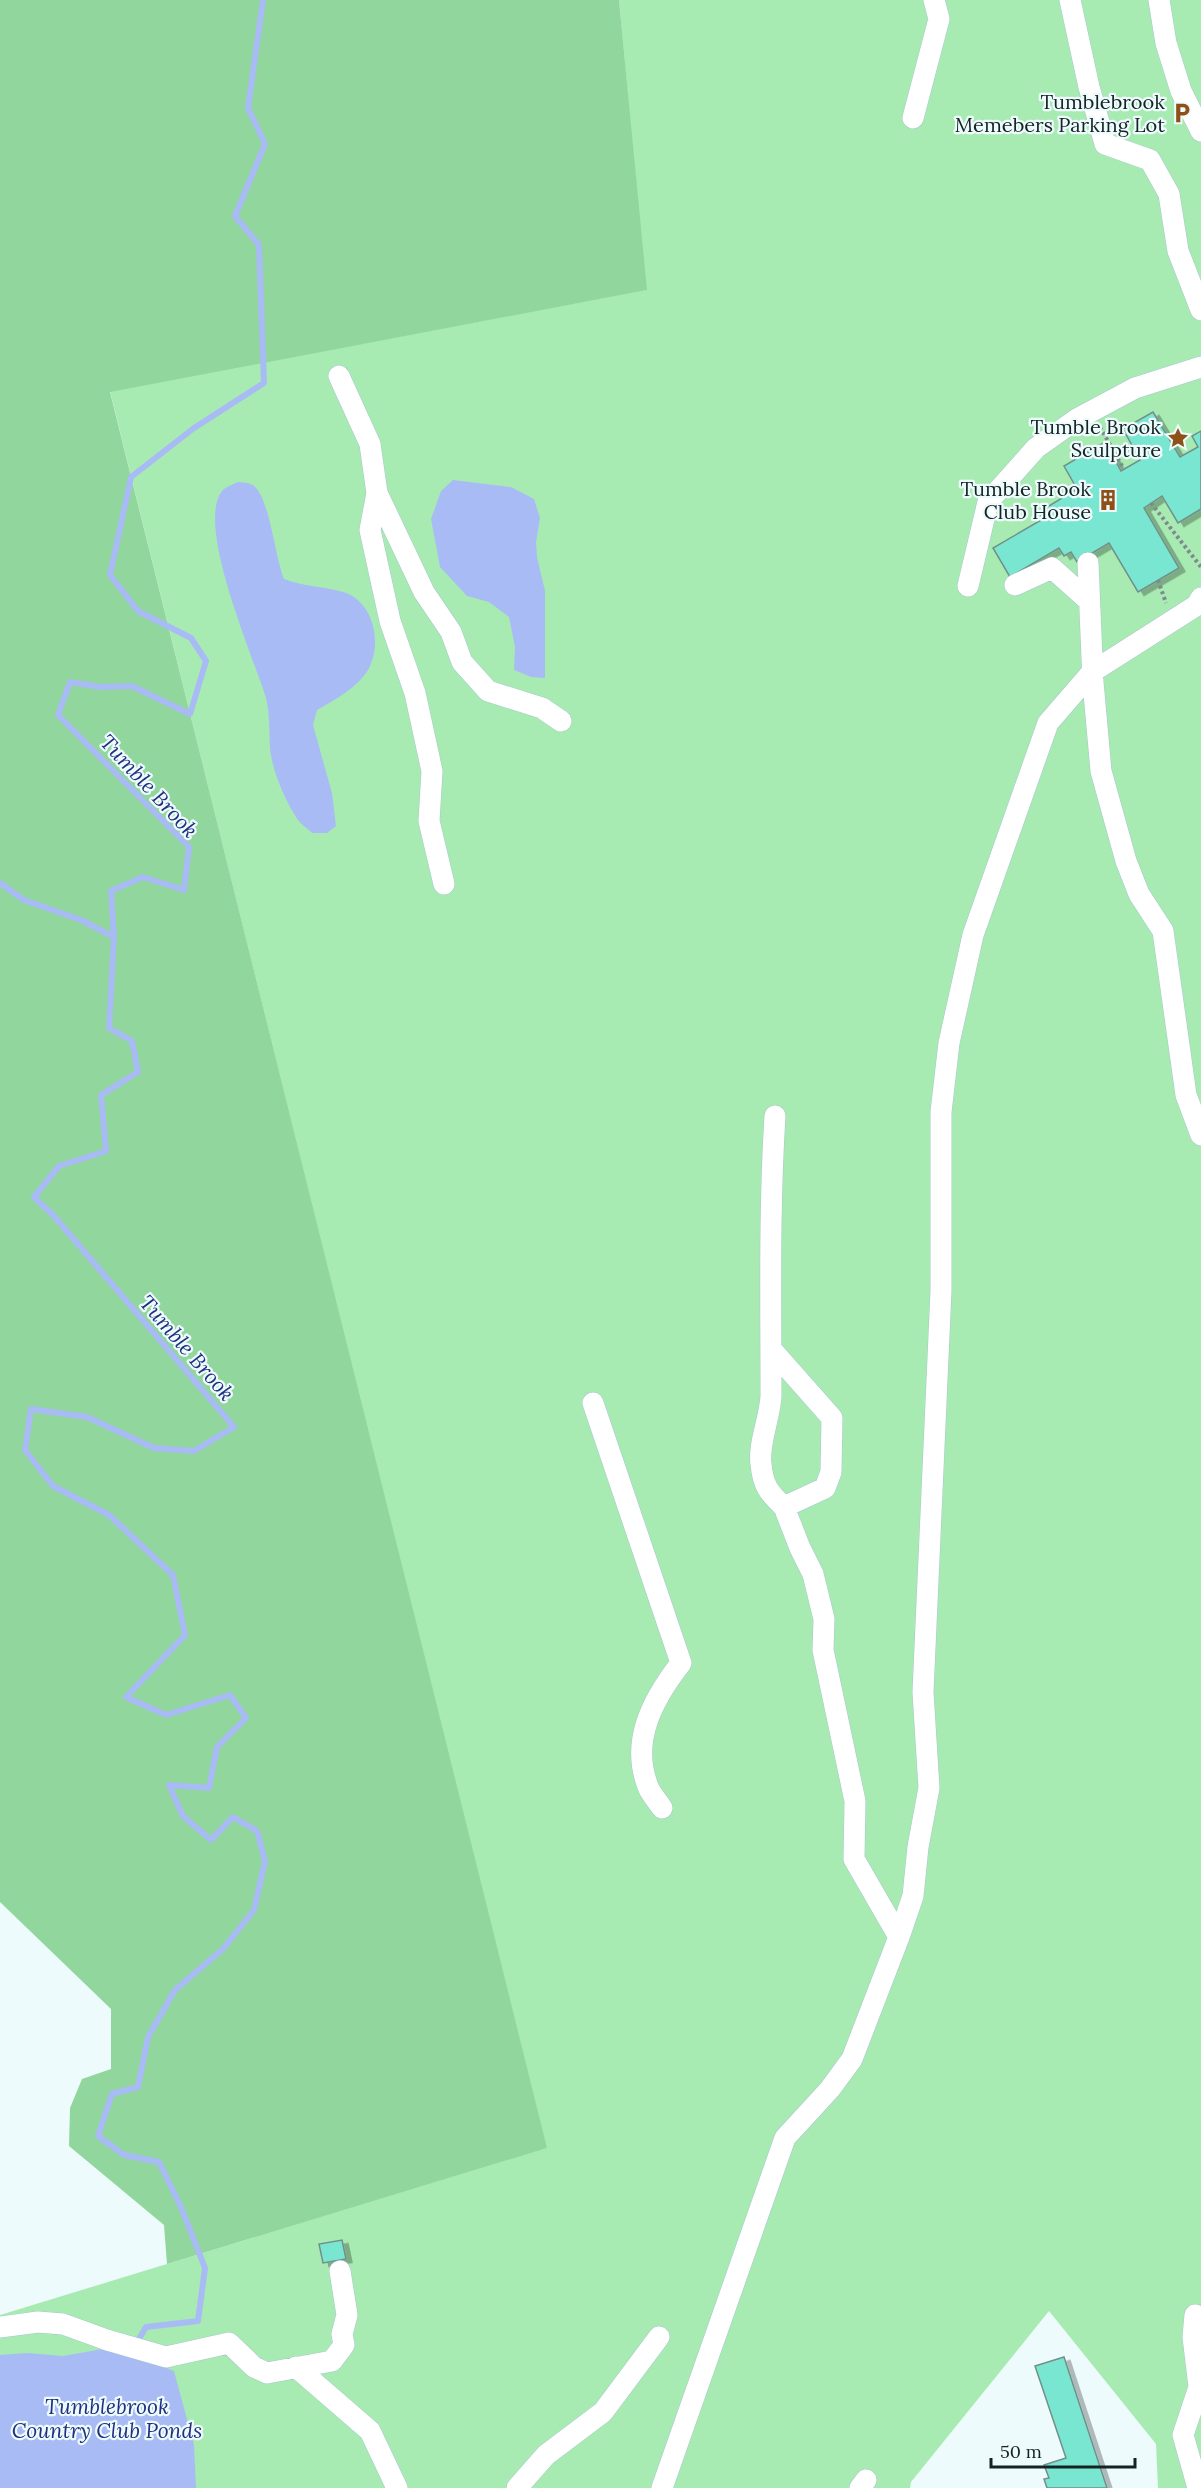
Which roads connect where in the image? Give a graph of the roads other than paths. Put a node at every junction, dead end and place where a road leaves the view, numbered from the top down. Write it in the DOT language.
graph roads {
  1 [pos="934,0"];
  2 [pos="1070,0"];
  3 [pos="1159,0"];
  4 [pos="913,118"];
  5 [pos="1201,131"];
  6 [pos="1201,310"];
  7 [pos="1201,367"];
  8 [pos="339,376"];
  9 [pos="377,493"];
  10 [pos="1088,563"];
  11 [pos="1016,585"];
  12 [pos="968,586"];
  13 [pos="1201,598"];
  14 [pos="1089,601"];
  15 [pos="1092,672"];
  16 [pos="561,721"];
  17 [pos="444,884"];
  18 [pos="775,1116"];
  19 [pos="1201,1135"];
  20 [pos="771,1349"];
  21 [pos="594,1403"];
  22 [pos="784,1507"];
  23 [pos="662,1808"];
  24 [pos="899,1937"];
  25 [pos="340,2271"];
  26 [pos="1195,2315"];
  27 [pos="0,2327"];
  28 [pos="658,2337"];
  29 [pos="296,2367"];
  30 [pos="397,2488"];
  31 [pos="517,2488"];
  32 [pos="662,2488"];
  33 [pos="1198,2488"];
  1 -- 4 [label="lane"];
  2 -- 6 [label="lane"];
  3 -- 5 [label="lane"];
  7 -- 12 [label="lane"];
  8 -- 9 [label="lane"];
  9 -- 16 [label="lane"];
  9 -- 17 [label="lane"];
  10 -- 14 [label="lane"];
  11 -- 14 [label="lane"];
  13 -- 15 [label="lane"];
  14 -- 15 [label="lane"];
  15 -- 19 [label="lane"];
  15 -- 24 [label="lane"];
  18 -- 20 [label="lane"];
  20 -- 22 [label="lane"];
  20 -- 22 [label="lane"];
  21 -- 23 [label="lane"];
  22 -- 24 [label="lane"];
  24 -- 32 [label="lane"];
  25 -- 29 [label="lane"];
  26 -- 33 [label="lane"];
  27 -- 29 [label="lane"];
  28 -- 31 [label="lane"];
  29 -- 30 [label="lane"];
}
